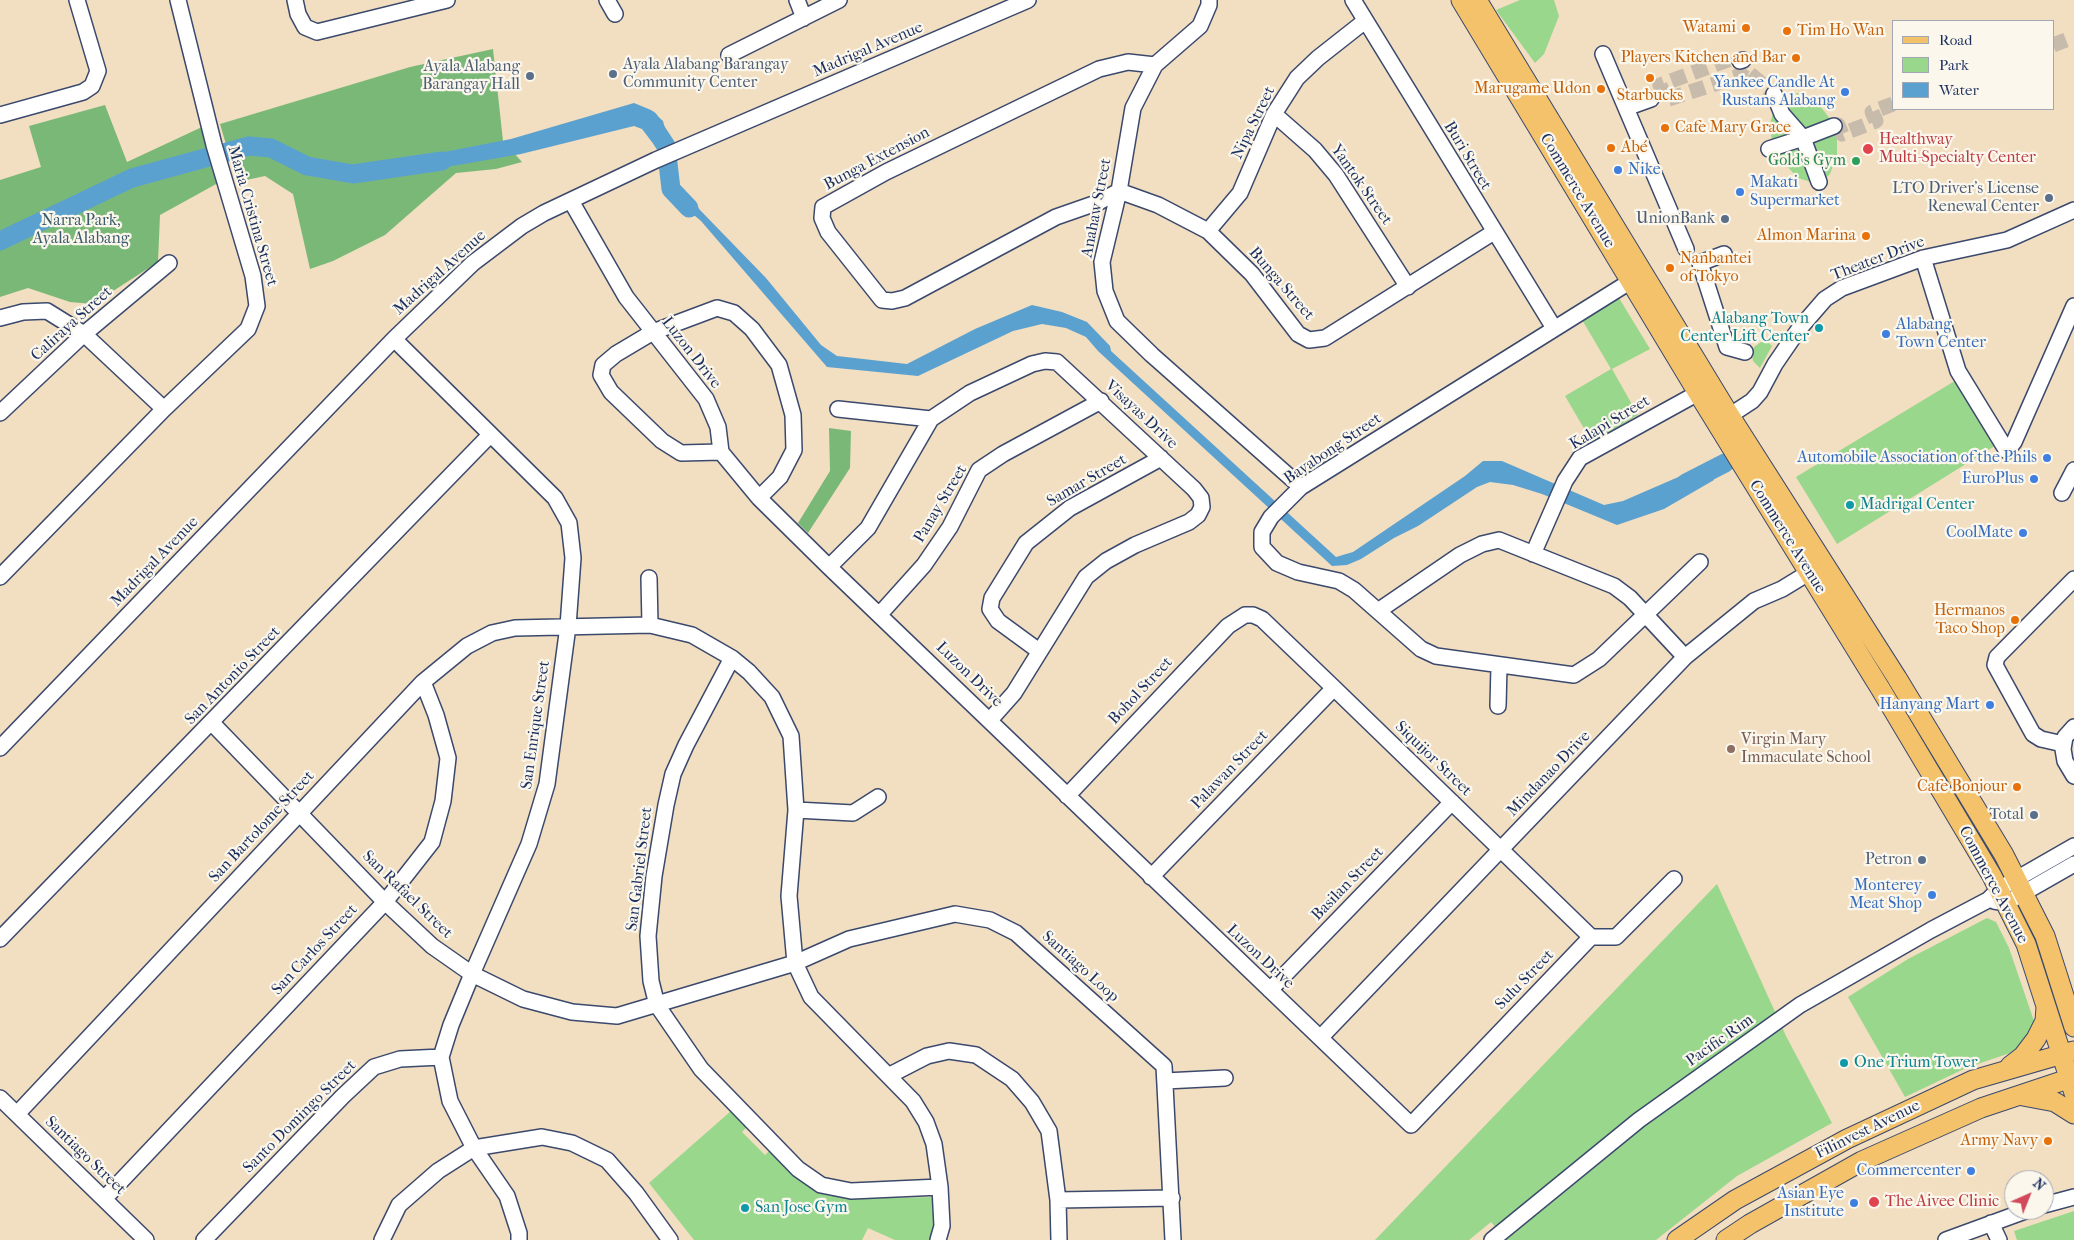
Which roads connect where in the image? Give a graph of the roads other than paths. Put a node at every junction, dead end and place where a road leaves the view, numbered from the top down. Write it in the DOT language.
graph roads {
  1 [pos="77,0"];
  2 [pos="178,0"];
  3 [pos="295,0"];
  4 [pos="446,0"];
  5 [pos="607,0"];
  6 [pos="796,0"];
  7 [pos="839,0"];
  8 [pos="1028,0"];
  9 [pos="1208,0"];
  10 [pos="1353,0"];
  11 [pos="1461,0"];
  12 [pos="1477,0"];
  13 [pos="615,14"];
  14 [pos="804,18"];
  15 [pos="1365,22"];
  16 [pos="1603,54"];
  17 [pos="729,55"];
  18 [pos="1155,66"];
  19 [pos="1774,94"];
  20 [pos="1651,99"];
  21 [pos="1626,108"];
  22 [pos="1274,114"];
  23 [pos="0,115"];
  24 [pos="1834,126"];
  25 [pos="1803,138"];
  26 [pos="1769,149"];
  27 [pos="1819,182"];
  28 [pos="1119,191"];
  29 [pos="571,201"];
  30 [pos="2074,210"];
  31 [pos="1208,231"];
  32 [pos="1494,232"];
  33 [pos="1686,248"];
  34 [pos="1724,254"];
  35 [pos="1922,258"];
  36 [pos="169,263"];
  37 [pos="1632,281"];
  38 [pos="1408,287"];
  39 [pos="2074,306"];
  40 [pos="0,318"];
  41 [pos="1554,328"];
  42 [pos="653,332"];
  43 [pos="84,334"];
  44 [pos="394,338"];
  45 [pos="1745,352"];
  46 [pos="1698,393"];
  47 [pos="1101,401"];
  48 [pos="838,409"];
  49 [pos="164,410"];
  50 [pos="0,413"];
  51 [pos="931,419"];
  52 [pos="1724,420"];
  53 [pos="490,435"];
  54 [pos="721,452"];
  55 [pos="1161,458"];
  56 [pos="2074,470"];
  57 [pos="1301,487"];
  58 [pos="2062,493"];
  59 [pos="759,498"];
  60 [pos="1533,554"];
  61 [pos="1700,562"];
  62 [pos="828,567"];
  63 [pos="1817,568"];
  64 [pos="0,578"];
  65 [pos="649,578"];
  66 [pos="2074,579"];
  67 [pos="1378,611"];
  68 [pos="880,614"];
  69 [pos="1245,615"];
  70 [pos="1645,615"];
  71 [pos="650,625"];
  72 [pos="568,626"];
  73 [pos="1039,651"];
  74 [pos="1685,657"];
  75 [pos="732,658"];
  76 [pos="1499,666"];
  77 [pos="423,682"];
  78 [pos="1334,688"];
  79 [pos="1498,706"];
  80 [pos="1914,708"];
  81 [pos="990,720"];
  82 [pos="1899,720"];
  83 [pos="212,723"];
  84 [pos="2074,727"];
  85 [pos="2,742"];
  86 [pos="2063,744"];
  87 [pos="2074,776"];
  88 [pos="1067,796"];
  89 [pos="878,797"];
  90 [pos="1452,802"];
  91 [pos="796,810"];
  92 [pos="300,812"];
  93 [pos="2074,846"];
  94 [pos="1501,849"];
  95 [pos="2074,864"];
  96 [pos="1151,877"];
  97 [pos="1674,879"];
  98 [pos="2020,886"];
  99 [pos="1998,897"];
  100 [pos="385,902"];
  101 [pos="1591,937"];
  102 [pos="0,939"];
  103 [pos="795,963"];
  104 [pos="472,974"];
  105 [pos="2059,979"];
  106 [pos="1270,990"];
  107 [pos="2074,1001"];
  108 [pos="2046,1003"];
  109 [pos="657,1005"];
  110 [pos="2074,1027"];
  111 [pos="1321,1038"];
  112 [pos="2068,1052"];
  113 [pos="441,1057"];
  114 [pos="2006,1070"];
  115 [pos="890,1075"];
  116 [pos="1225,1078"];
  117 [pos="1165,1081"];
  118 [pos="2073,1083"];
  119 [pos="0,1098"];
  120 [pos="2007,1098"];
  121 [pos="17,1114"];
  122 [pos="2074,1114"];
  123 [pos="1411,1125"];
  124 [pos="474,1148"];
  125 [pos="940,1187"];
  126 [pos="2074,1196"];
  127 [pos="1172,1198"];
  128 [pos="104,1199"];
  129 [pos="1058,1200"];
  130 [pos="2054,1202"];
  131 [pos="2004,1219"];
  132 [pos="1992,1223"];
  133 [pos="146,1240"];
  134 [pos="204,1240"];
  135 [pos="382,1240"];
  136 [pos="519,1240"];
  137 [pos="670,1240"];
  138 [pos="938,1240"];
  139 [pos="1059,1240"];
  140 [pos="1173,1240"];
  141 [pos="1492,1240"];
  142 [pos="1677,1240"];
  143 [pos="1726,1240"];
  144 [pos="1946,1240"];
  145 [pos="1999,1240"];
  1 -- 23 [label="street"];
  2 -- 49 [label="street, Maria Cristina Street"];
  3 -- 4 [label="street"];
  5 -- 13 [label="street"];
  6 -- 14 [label="street"];
  7 -- 14 [label="street"];
  8 -- 29 [label="street, Madrigal Avenue"];
  9 -- 18 [label="street, Anahaw Street"];
  10 -- 15 [label="street, Buri Street"];
  11 -- 37 [label="main road, Commerce Avenue"];
  12 -- 52 [label="main road, Commerce Avenue"];
  14 -- 17 [label="street"];
  15 -- 22 [label="street, Nipa Street"];
  15 -- 32 [label="street, Buri Street"];
  16 -- 21 [label="street"];
  18 -- 28 [label="street, Anahaw Street"];
  18 -- 28 [label="street, Bunga Extension"];
  19 -- 25 [label="street"];
  20 -- 21 [label="street"];
  21 -- 33 [label="street"];
  22 -- 31 [label="street, Nipa Street"];
  22 -- 38 [label="street, Yantok Street"];
  24 -- 25 [label="street"];
  25 -- 26 [label="street"];
  25 -- 27 [label="street"];
  28 -- 31 [label="street, Bunga Street"];
  28 -- 57 [label="street, Anahaw Street"];
  29 -- 42 [label="street, Luzon Drive"];
  29 -- 44 [label="street, Madrigal Avenue"];
  30 -- 35 [label="street, Theater Drive"];
  31 -- 38 [label="street, Bunga Street"];
  32 -- 38 [label="street, Bunga Street"];
  32 -- 41 [label="street, Buri Street"];
  34 -- 45 [label="street"];
  35 -- 39 [label="street"];
  35 -- 52 [label="street, Theater Drive"];
  36 -- 43 [label="street, Caliraya Street"];
  37 -- 41 [label="street, Bayabong Street"];
  37 -- 46 [label="main road, Commerce Avenue"];
  40 -- 43 [label="street"];
  41 -- 57 [label="street, Bayabong Street"];
  42 -- 54 [label="street, Luzon Drive"];
  42 -- 54 [label="street"];
  42 -- 59 [label="street"];
  43 -- 49 [label="street"];
  43 -- 50 [label="street, Caliraya Street"];
  44 -- 53 [label="street, San Enrique Street"];
  44 -- 85 [label="street, Madrigal Avenue"];
  46 -- 52 [label="main road, Commerce Avenue"];
  46 -- 60 [label="street, Kalapi Street"];
  47 -- 51 [label="street, Visayas Drive"];
  47 -- 55 [label="street, Visayas Drive"];
  47 -- 68 [label="street, Panay Street"];
  48 -- 51 [label="street"];
  49 -- 64 [label="street, Maria Cristina Street"];
  51 -- 62 [label="street, Visayas Drive"];
  52 -- 63 [label="main road, Commerce Avenue"];
  53 -- 72 [label="street, San Enrique Street"];
  53 -- 83 [label="street, San Antonio Street"];
  54 -- 59 [label="street, Luzon Drive"];
  55 -- 73 [label="street, Visayas Drive"];
  55 -- 73 [label="street, Samar Street"];
  56 -- 58 [label="street"];
  57 -- 67 [label="street, Bayabong Street"];
  59 -- 62 [label="street, Luzon Drive"];
  60 -- 67 [label="street"];
  60 -- 70 [label="street"];
  61 -- 70 [label="street, Bayabong Street"];
  62 -- 68 [label="street, Luzon Drive"];
  63 -- 74 [label="street, Mindanao Drive"];
  63 -- 80 [label="main road, Commerce Avenue"];
  63 -- 82 [label="main road, Commerce Avenue"];
  65 -- 71 [label="street"];
  66 -- 86 [label="street"];
  67 -- 76 [label="street, Bayabong Street"];
  68 -- 81 [label="street, Luzon Drive"];
  69 -- 78 [label="street, Siquijor Street"];
  69 -- 88 [label="street, Bohol Street"];
  70 -- 74 [label="street"];
  70 -- 76 [label="street, Bayabong Street"];
  71 -- 72 [label="street, San Bartolome Street"];
  71 -- 75 [label="street, San Bartolome Street"];
  72 -- 77 [label="street, San Bartolome Street"];
  72 -- 104 [label="street, San Enrique Street"];
  73 -- 81 [label="street, Visayas Drive"];
  74 -- 94 [label="street, Mindanao Drive"];
  75 -- 91 [label="street, San Bartolome Street"];
  75 -- 109 [label="street, San Gabriel Street"];
  76 -- 79 [label="street"];
  77 -- 92 [label="street, San Bartolome Street"];
  77 -- 100 [label="street, San Carlos Street"];
  78 -- 90 [label="street, Siquijor Street"];
  78 -- 96 [label="street, Palawan Street"];
  80 -- 82 [label="main road"];
  80 -- 98 [label="main road, Commerce Avenue"];
  81 -- 88 [label="street, Luzon Drive"];
  82 -- 99 [label="main road, Commerce Avenue"];
  83 -- 92 [label="street, San Rafael Street"];
  83 -- 102 [label="street, San Antonio Street"];
  84 -- 86 [label="street"];
  86 -- 87 [label="street"];
  88 -- 96 [label="street, Luzon Drive"];
  89 -- 91 [label="street"];
  90 -- 94 [label="street, Siquijor Street"];
  90 -- 106 [label="street, Basilan Street"];
  91 -- 103 [label="street, San Bartolome Street"];
  92 -- 100 [label="street, San Rafael Street"];
  92 -- 121 [label="street, San Bartolome Street"];
  93 -- 98 [label="street"];
  94 -- 101 [label="street, Siquijor Street"];
  94 -- 111 [label="street, Mindanao Drive"];
  95 -- 98 [label="street"];
  96 -- 106 [label="street, Luzon Drive"];
  97 -- 101 [label="street"];
  98 -- 99 [label="street, Pacific Rim"];
  98 -- 105 [label="main road, Commerce Avenue"];
  99 -- 108 [label="main road, Commerce Avenue"];
  99 -- 141 [label="street, Pacific Rim"];
  100 -- 104 [label="street, San Rafael Street"];
  100 -- 128 [label="street, San Carlos Street"];
  101 -- 123 [label="street, Sulu Street"];
  103 -- 109 [label="street, San Rafael Street"];
  103 -- 115 [label="street, San Bartolome Street"];
  103 -- 117 [label="street, Santiago Loop"];
  104 -- 109 [label="street, San Rafael Street"];
  104 -- 113 [label="street, San Enrique Street"];
  105 -- 107 [label="main road"];
  105 -- 110 [label="main road, Commerce Avenue"];
  106 -- 111 [label="street, Luzon Drive"];
  108 -- 112 [label="main road, Commerce Avenue"];
  108 -- 114 [label="main road"];
  109 -- 125 [label="street, San Gabriel Street"];
  111 -- 123 [label="street, Luzon Drive"];
  112 -- 114 [label="main road, Filinvest Avenue"];
  112 -- 118 [label="main road, Commerce Avenue"];
  113 -- 124 [label="street, San Enrique Street"];
  113 -- 134 [label="street, Santo Domingo Street"];
  114 -- 142 [label="main road, Filinvest Avenue"];
  115 -- 125 [label="street, San Bartolome Street"];
  115 -- 129 [label="street"];
  116 -- 117 [label="street"];
  117 -- 127 [label="street, Santiago Loop"];
  118 -- 120 [label="main road, Filinvest Avenue"];
  119 -- 121 [label="street, Santiago Street"];
  120 -- 122 [label="main road"];
  120 -- 143 [label="main road, Filinvest Avenue"];
  121 -- 128 [label="street, Santiago Street"];
  124 -- 135 [label="street"];
  124 -- 136 [label="street, San Enrique Street"];
  124 -- 137 [label="street"];
  125 -- 138 [label="street, San Bartolome Street"];
  126 -- 130 [label="street"];
  127 -- 129 [label="street"];
  127 -- 140 [label="street, Santiago Loop"];
  128 -- 133 [label="street, Santiago Street"];
  129 -- 139 [label="street"];
  131 -- 132 [label="street"];
  132 -- 144 [label="street"];
  132 -- 145 [label="street"];
}
